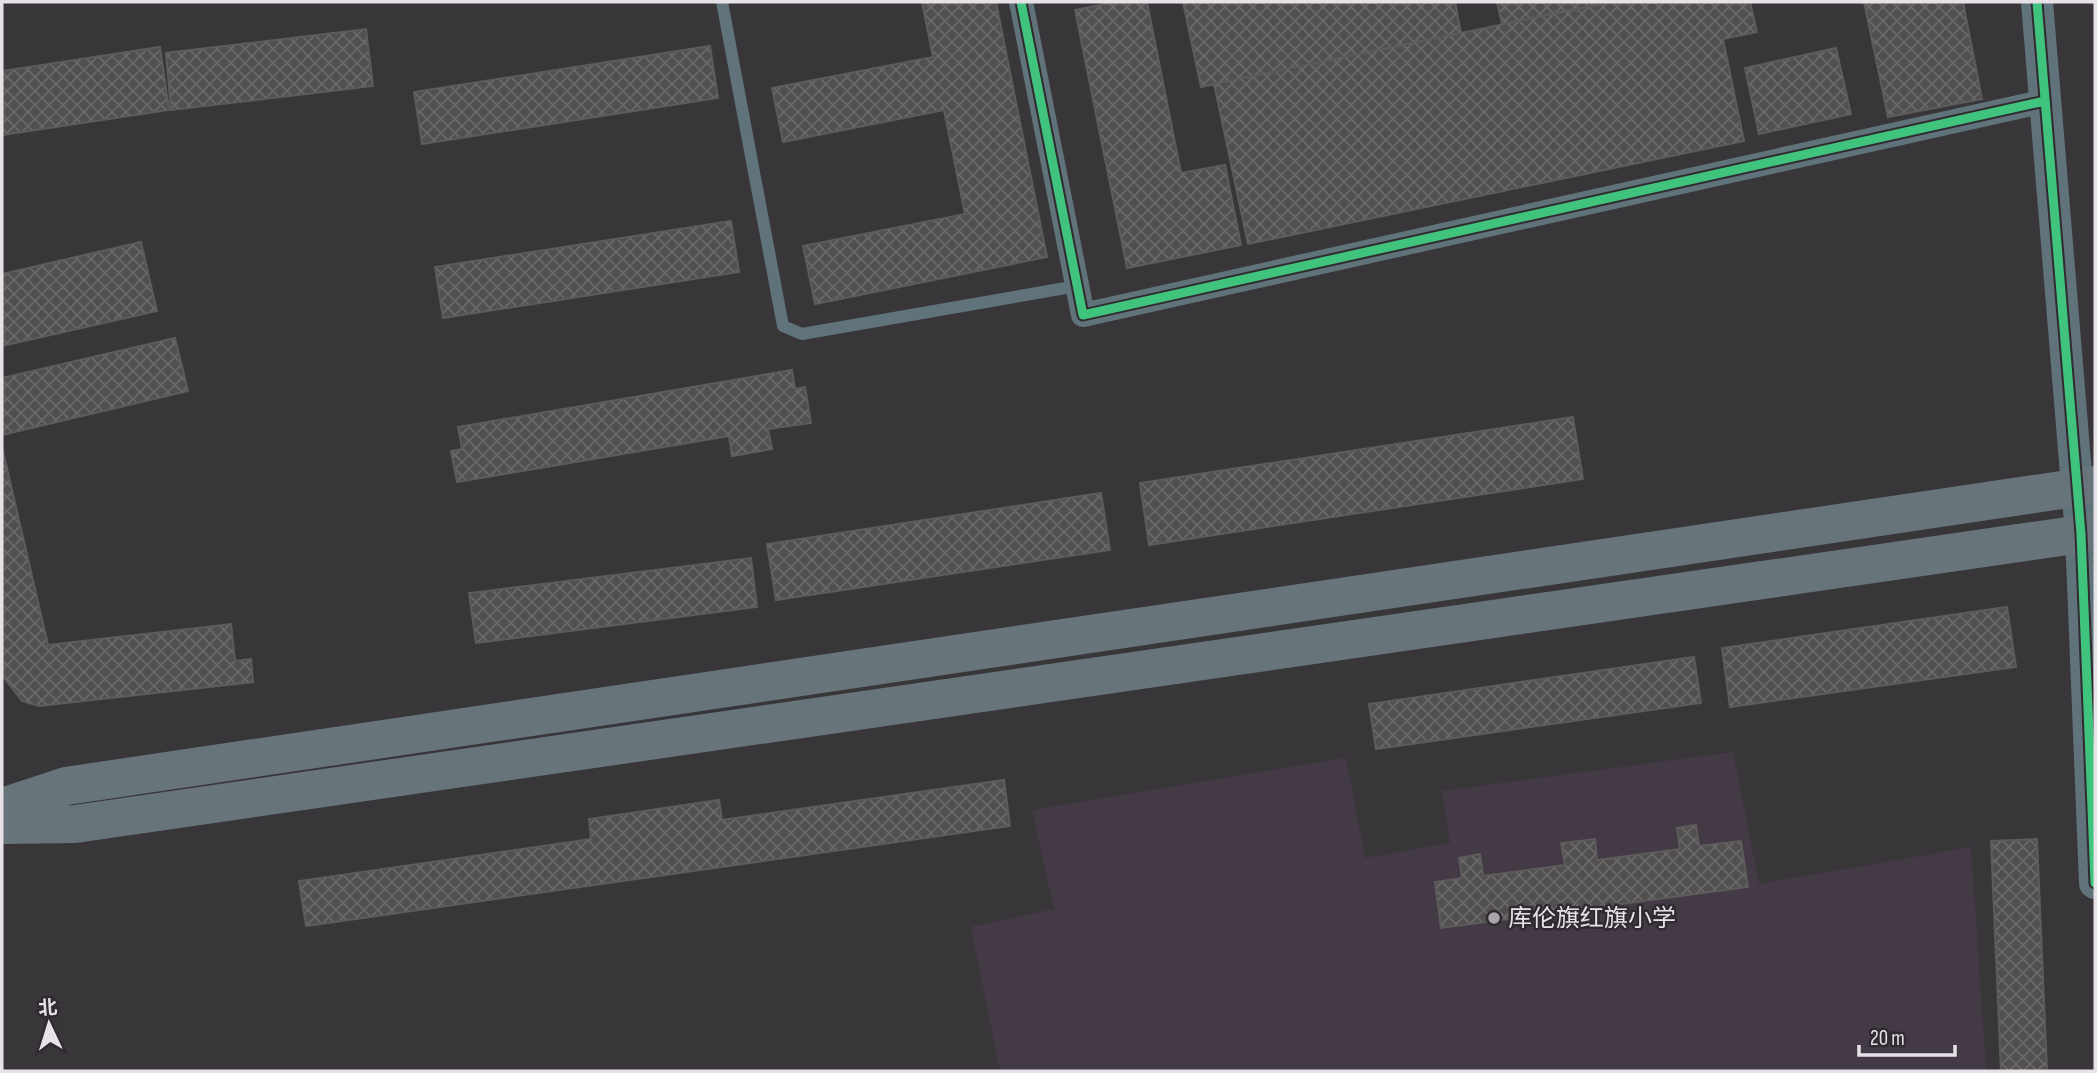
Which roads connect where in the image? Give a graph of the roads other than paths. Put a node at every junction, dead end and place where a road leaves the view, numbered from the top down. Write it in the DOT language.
graph roads {
  1 [pos="722,2"];
  2 [pos="1021,2"];
  3 [pos="2036,2"];
  4 [pos="2045,101"];
  5 [pos="1076,286"];
  6 [pos="2086,486"];
  7 [pos="2088,533"];
  8 [pos="2,807"];
  9 [pos="2,825"];
  10 [pos="2095,883"];
  1 -- 5 [label="lane"];
  2 -- 5 [label="street"];
  3 -- 4 [label="street"];
  4 -- 5 [label="street"];
  4 -- 6 [label="street"];
  6 -- 7 [label="street"];
  6 -- 8 [label="main road"];
  7 -- 9 [label="main road"];
  7 -- 10 [label="street"];
}
